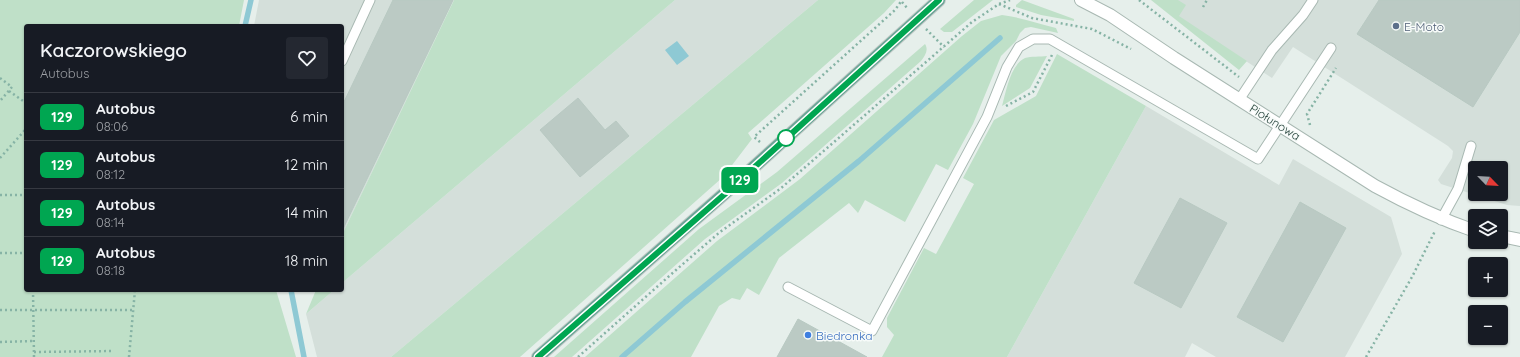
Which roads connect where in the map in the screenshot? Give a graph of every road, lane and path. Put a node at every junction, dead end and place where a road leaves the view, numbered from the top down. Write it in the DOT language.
graph roads {
  1 [pos="370,0"];
  2 [pos="902,0"];
  3 [pos="939,0"];
  4 [pos="1010,0"];
  5 [pos="1081,0"];
  6 [pos="1139,0"];
  7 [pos="1207,0"];
  8 [pos="1313,0"];
  9 [pos="999,4"];
  10 [pos="1203,7"];
  11 [pos="1057,44"];
  12 [pos="1331,48"];
  13 [pos="1136,51"];
  14 [pos="344,57"];
  15 [pos="1337,66"];
  16 [pos="1236,74"];
  17 [pos="0,78"];
  18 [pos="9,90"];
  19 [pos="1239,100"];
  20 [pos="0,101"];
  21 [pos="24,101"];
  22 [pos="987,117"];
  23 [pos="1308,123"];
  24 [pos="1279,125"];
  25 [pos="24,131"];
  26 [pos="1471,146"];
  27 [pos="770,152"];
  28 [pos="0,158"];
  29 [pos="0,195"];
  30 [pos="24,195"];
  31 [pos="1440,220"];
  32 [pos="1468,229"];
  33 [pos="1508,237"];
  34 [pos="1520,240"];
  35 [pos="24,252"];
  36 [pos="0,253"];
  37 [pos="788,287"];
  38 [pos="33,292"];
  39 [pos="135,292"];
  40 [pos="0,310"];
  41 [pos="33,310"];
  42 [pos="133,310"];
  43 [pos="34,340"];
  44 [pos="0,342"];
  45 [pos="114,351"];
  46 [pos="34,352"];
  47 [pos="34,357"];
  48 [pos="129,357"];
  49 [pos="538,357"];
  50 [pos="578,357"];
  51 [pos="1366,357"];
  1 -- 14 [label="lane"];
  2 -- 27 [label="path"];
  3 -- 27 [label="main road"];
  4 -- 9 [label="path"];
  5 -- 19 [label="street, Piołunowa"];
  6 -- 16 [label="path"];
  7 -- 10 [label="path"];
  8 -- 19 [label="lane"];
  9 -- 13 [label="path"];
  9 -- 50 [label="path"];
  11 -- 22 [label="path"];
  11 -- 22 [label="lane"];
  11 -- 24 [label="lane"];
  12 -- 24 [label="lane"];
  15 -- 23 [label="path"];
  17 -- 18 [label="path"];
  18 -- 20 [label="path"];
  18 -- 21 [label="path"];
  19 -- 24 [label="street, Piołunowa"];
  22 -- 37 [label="lane"];
  24 -- 31 [label="street, Piołunowa"];
  25 -- 28 [label="path"];
  26 -- 31 [label="lane"];
  27 -- 49 [label="main road"];
  29 -- 30 [label="path"];
  31 -- 32 [label="street, Piołunowa"];
  31 -- 51 [label="path"];
  33 -- 34 [label="street"];
  35 -- 36 [label="path"];
  38 -- 41 [label="path"];
  39 -- 42 [label="path"];
  40 -- 41 [label="path"];
  41 -- 42 [label="path"];
  41 -- 43 [label="path"];
  42 -- 48 [label="path"];
  43 -- 44 [label="path"];
  43 -- 46 [label="path"];
  45 -- 46 [label="path"];
  46 -- 47 [label="path"];
}
